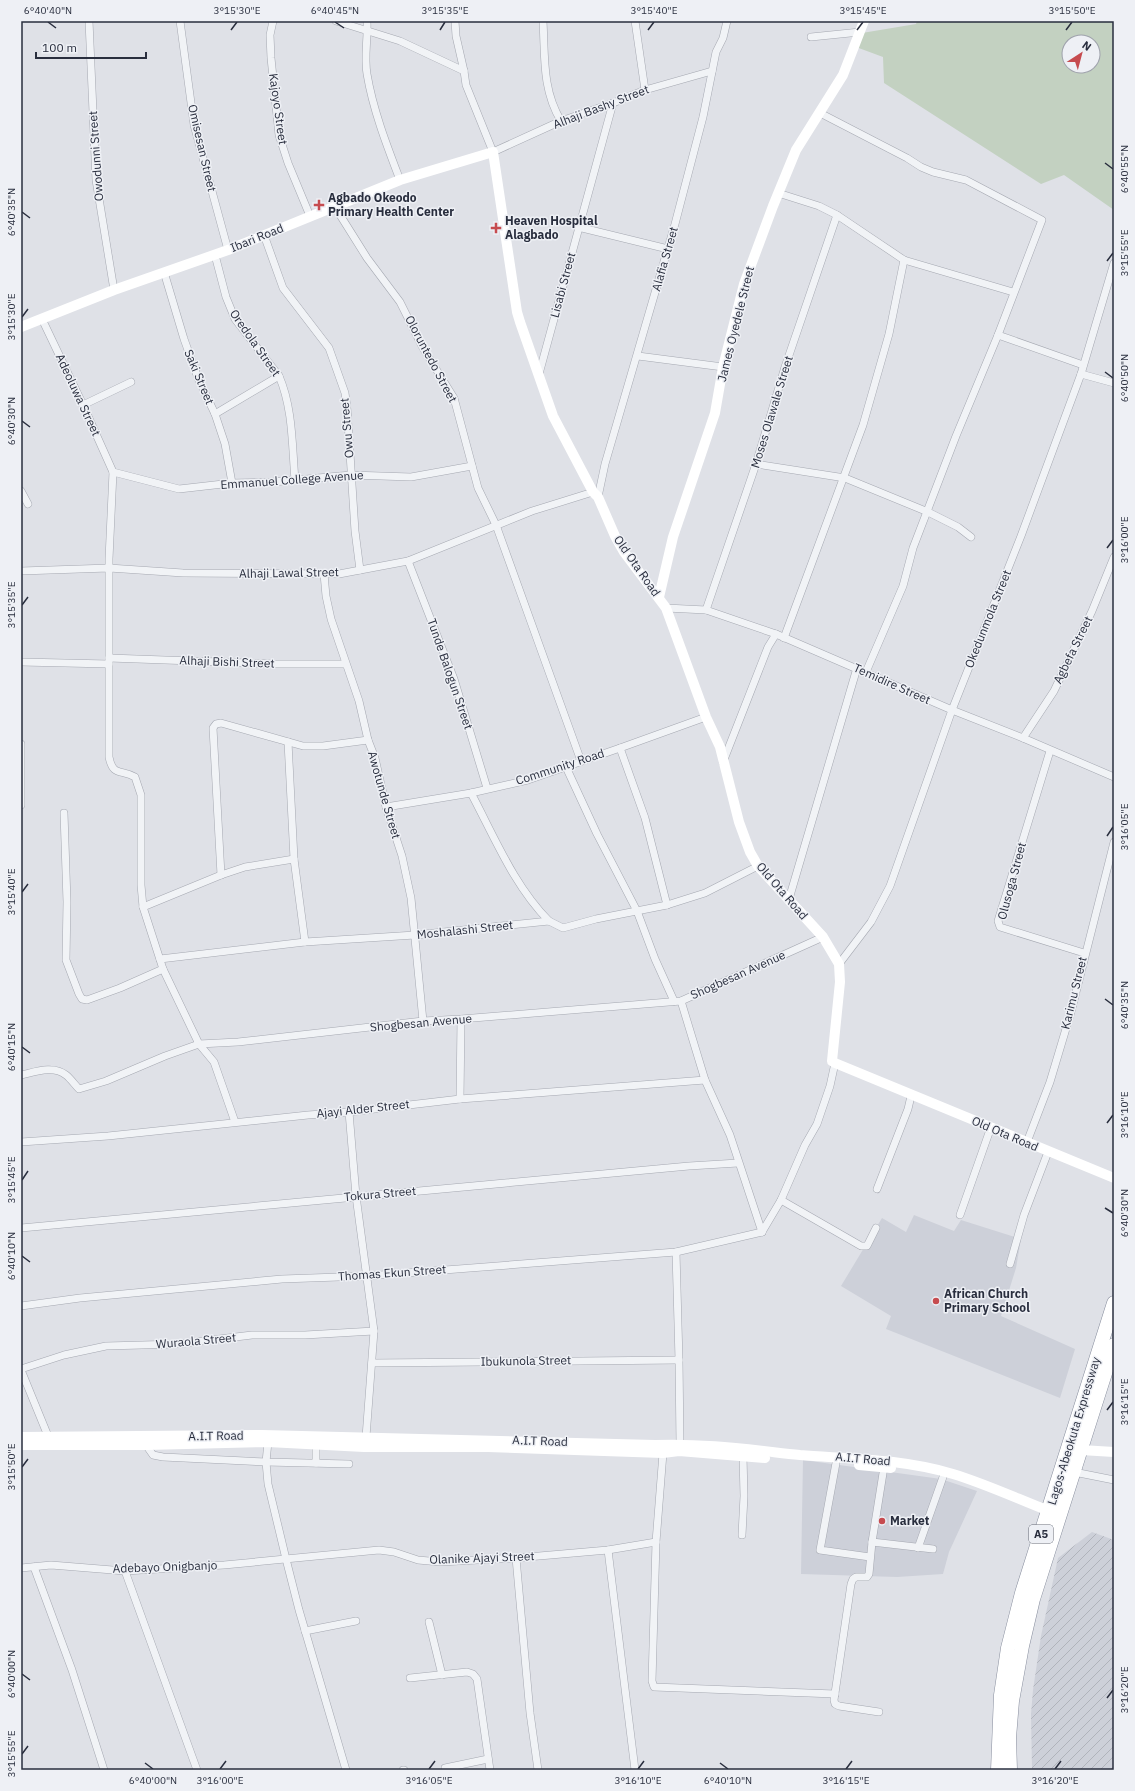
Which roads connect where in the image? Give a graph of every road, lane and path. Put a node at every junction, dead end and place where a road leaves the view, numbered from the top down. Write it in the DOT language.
graph roads {
  1 [pos="89,21"];
  2 [pos="180,21"];
  3 [pos="273,21"];
  4 [pos="336,21"];
  5 [pos="367,21"];
  6 [pos="455,21"];
  7 [pos="543,21"];
  8 [pos="635,21"];
  9 [pos="727,21"];
  10 [pos="864,21"];
  11 [pos="368,30"];
  12 [pos="860,32"];
  13 [pos="811,37"];
  14 [pos="464,71"];
  15 [pos="712,71"];
  16 [pos="644,90"];
  17 [pos="613,103"];
  18 [pos="820,113"];
  19 [pos="561,121"];
  20 [pos="493,152"];
  21 [pos="400,180"];
  22 [pos="778,193"];
  23 [pos="335,207"];
  24 [pos="837,214"];
  25 [pos="310,216"];
  26 [pos="578,227"];
  27 [pos="264,235"];
  28 [pos="668,249"];
  29 [pos="228,250"];
  30 [pos="215,255"];
  31 [pos="904,260"];
  32 [pos="1114,263"];
  33 [pos="164,272"];
  34 [pos="114,290"];
  35 [pos="1013,292"];
  36 [pos="42,319"];
  37 [pos="21,327"];
  38 [pos="998,335"];
  39 [pos="638,356"];
  40 [pos="1083,365"];
  41 [pos="723,367"];
  42 [pos="539,374"];
  43 [pos="1081,374"];
  44 [pos="278,376"];
  45 [pos="131,382"];
  46 [pos="1114,383"];
  47 [pos="83,405"];
  48 [pos="215,414"];
  49 [pos="756,464"];
  50 [pos="472,466"];
  51 [pos="113,472"];
  52 [pos="351,475"];
  53 [pos="845,478"];
  54 [pos="295,480"];
  55 [pos="232,483"];
  56 [pos="21,491"];
  57 [pos="595,494"];
  58 [pos="28,504"];
  59 [pos="928,512"];
  60 [pos="496,525"];
  61 [pos="972,537"];
  62 [pos="1114,557"];
  63 [pos="408,560"];
  64 [pos="109,568"];
  65 [pos="360,570"];
  66 [pos="21,571"];
  67 [pos="324,574"];
  68 [pos="659,597"];
  69 [pos="666,608"];
  70 [pos="706,610"];
  71 [pos="776,634"];
  72 [pos="784,638"];
  73 [pos="109,661"];
  74 [pos="21,662"];
  75 [pos="345,664"];
  76 [pos="857,668"];
  77 [pos="866,672"];
  78 [pos="952,710"];
  79 [pos="706,717"];
  80 [pos="1023,738"];
  81 [pos="368,740"];
  82 [pos="288,742"];
  83 [pos="21,744"];
  84 [pos="620,748"];
  85 [pos="1050,751"];
  86 [pos="581,761"];
  87 [pos="723,762"];
  88 [pos="566,768"];
  89 [pos="1113,773"];
  90 [pos="487,788"];
  91 [pos="471,793"];
  92 [pos="21,805"];
  93 [pos="386,807"];
  94 [pos="64,813"];
  95 [pos="1114,842"];
  96 [pos="294,859"];
  97 [pos="758,866"];
  98 [pos="221,874"];
  99 [pos="789,899"];
  100 [pos="667,906"];
  101 [pos="143,907"];
  102 [pos="637,911"];
  103 [pos="549,921"];
  104 [pos="415,935"];
  105 [pos="823,937"];
  106 [pos="305,942"];
  107 [pos="1084,954"];
  108 [pos="160,959"];
  109 [pos="839,964"];
  110 [pos="163,969"];
  111 [pos="677,1001"];
  112 [pos="461,1020"];
  113 [pos="423,1021"];
  114 [pos="199,1044"];
  115 [pos="835,1064"];
  116 [pos="21,1075"];
  117 [pos="705,1080"];
  118 [pos="911,1096"];
  119 [pos="460,1099"];
  120 [pos="349,1112"];
  121 [pos="235,1122"];
  122 [pos="991,1127"];
  123 [pos="21,1142"];
  124 [pos="1027,1142"];
  125 [pos="1048,1152"];
  126 [pos="738,1163"];
  127 [pos="1114,1178"];
  128 [pos="877,1189"];
  129 [pos="356,1196"];
  130 [pos="781,1200"];
  131 [pos="960,1215"];
  132 [pos="21,1228"];
  133 [pos="876,1228"];
  134 [pos="762,1232"];
  135 [pos="676,1252"];
  136 [pos="1010,1264"];
  137 [pos="367,1276"];
  138 [pos="1114,1303"];
  139 [pos="21,1306"];
  140 [pos="374,1331"];
  141 [pos="1114,1346"];
  142 [pos="679,1360"];
  143 [pos="372,1363"];
  144 [pos="21,1370"];
  145 [pos="48,1436"];
  146 [pos="21,1437"];
  147 [pos="366,1437"];
  148 [pos="268,1442"];
  149 [pos="680,1444"];
  150 [pos="21,1445"];
  151 [pos="146,1445"];
  152 [pos="316,1445"];
  153 [pos="714,1450"];
  154 [pos="1081,1450"];
  155 [pos="1114,1452"];
  156 [pos="663,1453"];
  157 [pos="743,1456"];
  158 [pos="266,1462"];
  159 [pos="316,1463"];
  160 [pos="836,1463"];
  161 [pos="349,1464"];
  162 [pos="884,1467"];
  163 [pos="1074,1472"];
  164 [pos="942,1477"];
  165 [pos="1114,1480"];
  166 [pos="1048,1514"];
  167 [pos="742,1535"];
  168 [pos="656,1542"];
  169 [pos="872,1542"];
  170 [pos="918,1548"];
  171 [pos="933,1549"];
  172 [pos="608,1550"];
  173 [pos="870,1557"];
  174 [pos="516,1558"];
  175 [pos="286,1559"];
  176 [pos="34,1567"];
  177 [pos="21,1568"];
  178 [pos="125,1571"];
  179 [pos="356,1621"];
  180 [pos="429,1622"];
  181 [pos="305,1631"];
  182 [pos="442,1675"];
  183 [pos="410,1678"];
  184 [pos="835,1694"];
  185 [pos="879,1712"];
  186 [pos="488,1759"];
  187 [pos="445,1768"];
  188 [pos="104,1770"];
  189 [pos="197,1770"];
  190 [pos="346,1770"];
  191 [pos="490,1770"];
  192 [pos="538,1770"];
  193 [pos="635,1770"];
  194 [pos="998,1770"];
  195 [pos="1010,1770"];
  1 -- 34 [label="street, Owodunni Street"];
  2 -- 29 [label="street, Omisesan Street"];
  3 -- 25 [label="street, Kajoyo Street"];
  4 -- 11 [label="street"];
  5 -- 11 [label="street"];
  6 -- 14 [label="street"];
  7 -- 19 [label="street"];
  8 -- 16 [label="street"];
  9 -- 15 [label="street, Alafia Street"];
  10 -- 12 [label="street, James Oyedele Street"];
  11 -- 14 [label="street"];
  11 -- 21 [label="street"];
  12 -- 13 [label="street"];
  12 -- 18 [label="street, James Oyedele Street"];
  14 -- 20 [label="street"];
  15 -- 16 [label="street, Alhaji Bashy Street"];
  15 -- 28 [label="street, Alafia Street"];
  16 -- 17 [label="street, Alhaji Bashy Street"];
  17 -- 19 [label="street, Alhaji Bashy Street"];
  17 -- 26 [label="street, Lisabi Street"];
  18 -- 22 [label="street, James Oyedele Street"];
  18 -- 35 [label="street"];
  19 -- 20 [label="street, Alhaji Bashy Street"];
  20 -- 21 [label="street, Ibari Road"];
  20 -- 42 [label="street, Old Ota Road"];
  21 -- 23 [label="street, Ibari Road"];
  22 -- 24 [label="street"];
  22 -- 41 [label="street, James Oyedele Street"];
  23 -- 25 [label="street, Ibari Road"];
  23 -- 50 [label="street, Oloruntedo Street"];
  24 -- 31 [label="street"];
  24 -- 49 [label="street, Moses Olawale Street"];
  25 -- 27 [label="street, Ibari Road"];
  26 -- 28 [label="street"];
  26 -- 42 [label="street, Lisabi Street"];
  27 -- 29 [label="street, Ibari Road"];
  27 -- 52 [label="street, Owu Street"];
  28 -- 39 [label="street, Alafia Street"];
  29 -- 30 [label="street, Ibari Road"];
  30 -- 33 [label="street, Ibari Road"];
  30 -- 44 [label="street, Oredola Street"];
  31 -- 35 [label="street"];
  31 -- 53 [label="street"];
  32 -- 40 [label="street, Okedunmola Street"];
  33 -- 34 [label="street, Ibari Road"];
  33 -- 48 [label="street, Saki Street"];
  34 -- 36 [label="street, Ibari Road"];
  35 -- 38 [label="street"];
  36 -- 37 [label="street, Ibari Road"];
  36 -- 47 [label="street, Adeoluwa Street"];
  38 -- 40 [label="street"];
  38 -- 59 [label="street"];
  39 -- 41 [label="street"];
  39 -- 57 [label="street, Alafia Street"];
  40 -- 43 [label="street, Okedunmola Street"];
  41 -- 68 [label="street, James Oyedele Street"];
  42 -- 57 [label="street, Old Ota Road"];
  43 -- 46 [label="street"];
  43 -- 78 [label="street, Okedunmola Street"];
  44 -- 48 [label="street"];
  44 -- 54 [label="street, Oredola Street"];
  45 -- 47 [label="street"];
  47 -- 51 [label="street, Adeoluwa Street"];
  48 -- 55 [label="street, Saki Street"];
  49 -- 53 [label="street"];
  49 -- 70 [label="street, Moses Olawale Street"];
  50 -- 52 [label="street, Emmanuel College Avenue"];
  50 -- 60 [label="street, Oloruntedo Street"];
  51 -- 55 [label="street, Emmanuel College Avenue"];
  51 -- 64 [label="street"];
  52 -- 54 [label="street, Emmanuel College Avenue"];
  52 -- 65 [label="street, Owu Street"];
  53 -- 59 [label="street"];
  53 -- 72 [label="street"];
  54 -- 55 [label="street, Emmanuel College Avenue"];
  56 -- 58 [label="street"];
  57 -- 60 [label="street, Alhaji Lawal Street"];
  57 -- 68 [label="street, Old Ota Road"];
  59 -- 61 [label="street"];
  59 -- 77 [label="street"];
  60 -- 63 [label="street, Alhaji Lawal Street"];
  60 -- 86 [label="street, Oloruntedo Street"];
  62 -- 80 [label="street, Agbefa Street"];
  63 -- 65 [label="street, Alhaji Lawal Street"];
  63 -- 90 [label="street, Tunde Balogun Street"];
  64 -- 66 [label="street, Alhaji Lawal Street"];
  64 -- 67 [label="street, Alhaji Lawal Street"];
  64 -- 73 [label="street"];
  65 -- 67 [label="street, Alhaji Lawal Street"];
  67 -- 75 [label="street, Awotunde Street"];
  68 -- 69 [label="street, Old Ota Road"];
  69 -- 70 [label="street, Temidire Street"];
  69 -- 79 [label="street, Old Ota Road"];
  70 -- 71 [label="street, Temidire Street"];
  71 -- 72 [label="street, Temidire Street"];
  71 -- 87 [label="street"];
  72 -- 76 [label="street, Temidire Street"];
  73 -- 74 [label="street, Alhaji Bishi Street"];
  73 -- 75 [label="street, Alhaji Bishi Street"];
  73 -- 101 [label="street"];
  75 -- 81 [label="street, Awotunde Street"];
  76 -- 77 [label="street, Temidire Street"];
  76 -- 99 [label="street"];
  77 -- 78 [label="street, Temidire Street"];
  78 -- 80 [label="street, Temidire Street"];
  78 -- 109 [label="street, Okedunmola Street"];
  79 -- 84 [label="street, Community Road"];
  79 -- 87 [label="street, Old Ota Road"];
  80 -- 85 [label="street, Temidire Street"];
  81 -- 82 [label="street"];
  81 -- 93 [label="street, Awotunde Street"];
  82 -- 96 [label="street"];
  82 -- 98 [label="street"];
  83 -- 92 [label="street"];
  84 -- 86 [label="street, Community Road"];
  84 -- 100 [label="street"];
  85 -- 89 [label="street, Temidire Street"];
  85 -- 107 [label="street, Olusoga Street"];
  86 -- 88 [label="street, Community Road"];
  87 -- 97 [label="street, Old Ota Road"];
  88 -- 90 [label="street, Community Road"];
  88 -- 102 [label="street"];
  90 -- 91 [label="street, Community Road"];
  91 -- 93 [label="street, Community Road"];
  91 -- 103 [label="street"];
  93 -- 104 [label="street, Awotunde Street"];
  94 -- 110 [label="street"];
  95 -- 107 [label="street, Karimu Street"];
  96 -- 98 [label="street"];
  96 -- 106 [label="street"];
  97 -- 99 [label="street, Old Ota Road"];
  97 -- 100 [label="street, Moshalashi Street"];
  98 -- 101 [label="street"];
  99 -- 105 [label="street, Old Ota Road"];
  100 -- 102 [label="street, Moshalashi Street"];
  101 -- 108 [label="street"];
  102 -- 103 [label="street, Moshalashi Street"];
  102 -- 111 [label="street"];
  103 -- 104 [label="street, Moshalashi Street"];
  104 -- 106 [label="street, Moshalashi Street"];
  104 -- 113 [label="street, Awotunde Street"];
  105 -- 109 [label="street, Old Ota Road"];
  105 -- 111 [label="street, Shogbesan Avenue"];
  106 -- 108 [label="street, Moshalashi Street"];
  107 -- 124 [label="street, Karimu Street"];
  108 -- 110 [label="street"];
  109 -- 115 [label="street"];
  110 -- 114 [label="street"];
  111 -- 112 [label="street, Shogbesan Avenue"];
  111 -- 117 [label="street"];
  112 -- 113 [label="street, Shogbesan Avenue"];
  112 -- 119 [label="street"];
  113 -- 114 [label="street, Shogbesan Avenue"];
  114 -- 116 [label="street, Shogbesan Avenue"];
  114 -- 121 [label="street"];
  115 -- 118 [label="street, Old Ota Road"];
  115 -- 130 [label="street"];
  117 -- 119 [label="street, Ajayi Alder Street"];
  117 -- 126 [label="street"];
  118 -- 122 [label="street, Old Ota Road"];
  118 -- 128 [label="street"];
  119 -- 120 [label="street, Ajayi Alder Street"];
  120 -- 121 [label="street, Ajayi Alder Street"];
  120 -- 129 [label="street"];
  121 -- 123 [label="street, Ajayi Alder Street"];
  122 -- 124 [label="street, Old Ota Road"];
  122 -- 131 [label="street"];
  124 -- 125 [label="street, Old Ota Road"];
  125 -- 127 [label="street, Old Ota Road"];
  125 -- 136 [label="street"];
  126 -- 129 [label="street, Tokura Street"];
  126 -- 134 [label="street"];
  129 -- 132 [label="street, Tokura Street"];
  129 -- 137 [label="street"];
  130 -- 133 [label="street"];
  130 -- 134 [label="street"];
  134 -- 135 [label="street, Thomas Ekun Street"];
  135 -- 137 [label="street, Thomas Ekun Street"];
  135 -- 142 [label="street"];
  137 -- 139 [label="street, Thomas Ekun Street"];
  137 -- 140 [label="street"];
  138 -- 166 [label="highway, Lagos-Abeokuta Expressway / A5"];
  140 -- 143 [label="street"];
  140 -- 144 [label="street, Wuraola Street"];
  141 -- 154 [label="highway, Lagos-Abeokuta Expressway / A5"];
  142 -- 143 [label="street, Ibukunola Street"];
  142 -- 149 [label="street"];
  143 -- 147 [label="street"];
  144 -- 145 [label="street"];
  145 -- 146 [label="street, A.I.T Road"];
  145 -- 147 [label="street, A.I.T Road"];
  147 -- 149 [label="street, A.I.T Road"];
  148 -- 151 [label="street, A.I.T Road"];
  148 -- 152 [label="street, A.I.T Road"];
  148 -- 158 [label="street"];
  149 -- 153 [label="street, A.I.T Road"];
  150 -- 151 [label="street, A.I.T Road"];
  151 -- 158 [label="street"];
  152 -- 156 [label="street, A.I.T Road"];
  152 -- 159 [label="street"];
  153 -- 156 [label="street, A.I.T Road"];
  153 -- 157 [label="street, A.I.T Road"];
  153 -- 166 [label="street, A.I.T Road"];
  154 -- 155 [label="street"];
  154 -- 163 [label="highway, Lagos-Abeokuta Expressway / A5"];
  156 -- 168 [label="street"];
  157 -- 160 [label="street, A.I.T Road"];
  157 -- 167 [label="street"];
  158 -- 159 [label="street"];
  158 -- 175 [label="street"];
  159 -- 161 [label="street"];
  160 -- 162 [label="street, A.I.T Road"];
  160 -- 173 [label="street"];
  162 -- 164 [label="street, A.I.T Road"];
  162 -- 169 [label="street"];
  163 -- 165 [label="street"];
  163 -- 195 [label="highway, Lagos-Abeokuta Expressway / A5"];
  164 -- 166 [label="street, A.I.T Road"];
  164 -- 170 [label="street"];
  166 -- 194 [label="highway, Lagos-Abeokuta Expressway / A5"];
  168 -- 172 [label="street, Olanike Ajayi Street"];
  168 -- 184 [label="street"];
  169 -- 170 [label="street"];
  169 -- 173 [label="street"];
  170 -- 171 [label="street"];
  172 -- 174 [label="street, Olanike Ajayi Street"];
  172 -- 193 [label="street"];
  173 -- 184 [label="street"];
  174 -- 175 [label="street, Olanike Ajayi Street"];
  174 -- 192 [label="street"];
  175 -- 178 [label="street, Adebayo Onigbanjo"];
  175 -- 181 [label="street"];
  176 -- 177 [label="street, Adebayo Onigbanjo"];
  176 -- 178 [label="street, Adebayo Onigbanjo"];
  176 -- 188 [label="street"];
  178 -- 189 [label="street"];
  179 -- 181 [label="street"];
  180 -- 182 [label="street"];
  181 -- 190 [label="street"];
  182 -- 183 [label="street"];
  182 -- 186 [label="street"];
  184 -- 185 [label="street"];
  186 -- 187 [label="street"];
  186 -- 191 [label="street"];
}
